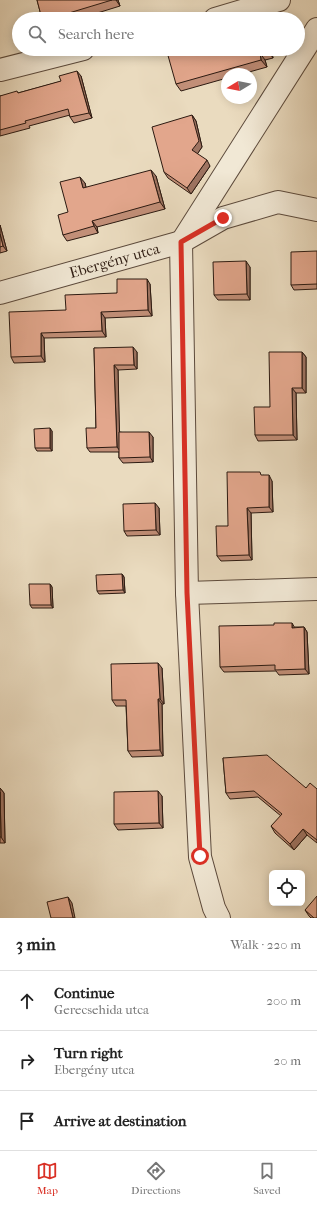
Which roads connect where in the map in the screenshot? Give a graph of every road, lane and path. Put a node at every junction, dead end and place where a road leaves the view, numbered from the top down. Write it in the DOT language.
graph roads {
  1 [pos="279,0"];
  2 [pos="239,12"];
  3 [pos="317,29"];
  4 [pos="305,48"];
  5 [pos="55,56"];
  6 [pos="300,56"];
  7 [pos="0,70"];
  8 [pos="317,210"];
  9 [pos="181,242"];
  10 [pos="0,293"];
  11 [pos="317,589"];
  12 [pos="187,593"];
  13 [pos="219,918"];
  1 -- 2 [label="street"];
  3 -- 4 [label="street"];
  5 -- 7 [label="street"];
  6 -- 9 [label="street"];
  8 -- 9 [label="street, Ebergény utca"];
  9 -- 10 [label="street, Ebergény utca"];
  9 -- 12 [label="street"];
  11 -- 12 [label="street"];
  12 -- 13 [label="street"];
}
